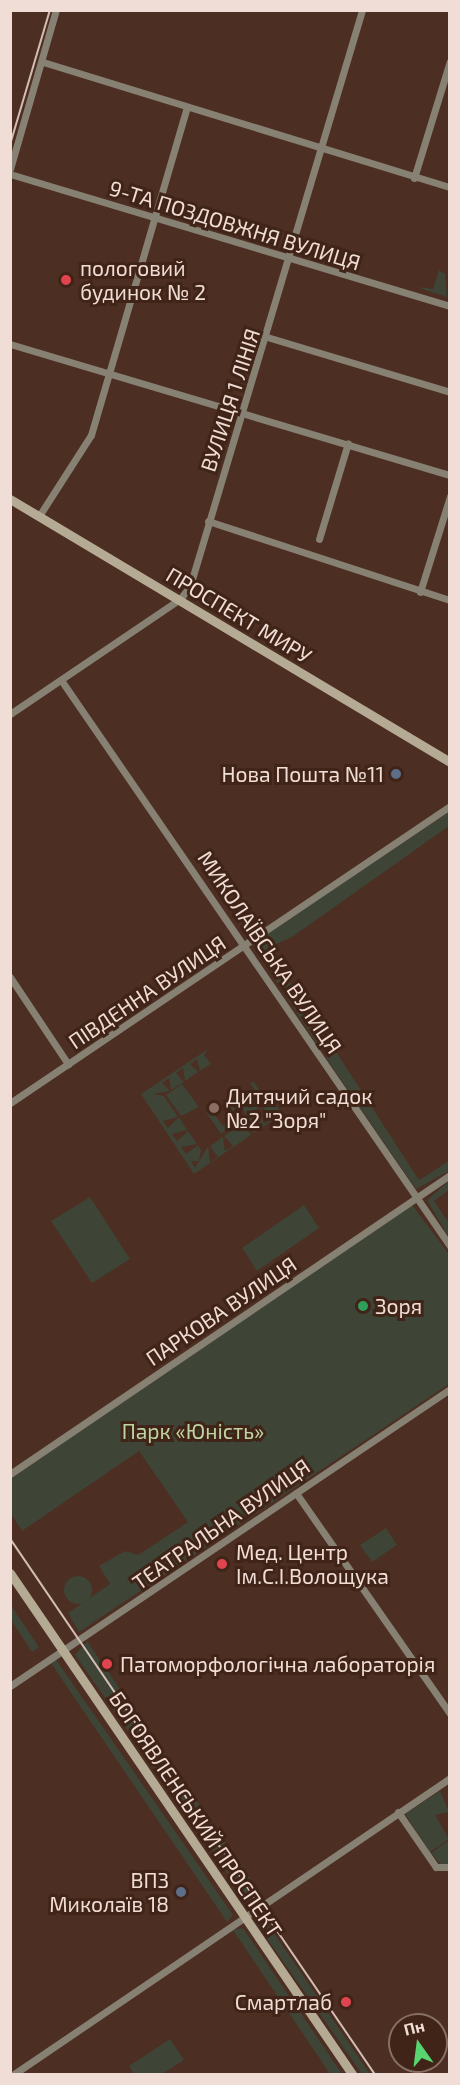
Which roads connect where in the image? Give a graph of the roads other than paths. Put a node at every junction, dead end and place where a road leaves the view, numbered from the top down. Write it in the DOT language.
graph roads {
  1 [pos="56,10"];
  2 [pos="362,10"];
  3 [pos="450,61"];
  4 [pos="43,62"];
  5 [pos="187,107"];
  6 [pos="322,150"];
  7 [pos="10,172"];
  8 [pos="414,178"];
  9 [pos="450,188"];
  10 [pos="153,218"];
  11 [pos="290,259"];
  12 [pos="450,306"];
  13 [pos="267,337"];
  14 [pos="10,344"];
  15 [pos="108,374"];
  16 [pos="450,392"];
  17 [pos="244,415"];
  18 [pos="348,443"];
  19 [pos="450,475"];
  20 [pos="450,496"];
  21 [pos="10,499"];
  22 [pos="39,516"];
  23 [pos="208,521"];
  24 [pos="319,539"];
  25 [pos="420,592"];
  26 [pos="180,599"];
  27 [pos="450,600"];
  28 [pos="61,680"];
  29 [pos="10,714"];
  30 [pos="450,762"];
  31 [pos="450,806"];
  32 [pos="247,946"];
  33 [pos="10,977"];
  34 [pos="68,1064"];
  35 [pos="10,1103"];
  36 [pos="450,1175"];
  37 [pos="417,1197"];
  38 [pos="450,1246"];
  39 [pos="450,1389"];
  40 [pos="10,1474"];
  41 [pos="296,1493"];
  42 [pos="10,1573"];
  43 [pos="63,1651"];
  44 [pos="10,1686"];
  45 [pos="450,1714"];
  46 [pos="450,1778"];
  47 [pos="398,1812"];
  48 [pos="450,1867"];
  49 [pos="244,1917"];
  50 [pos="14,2074"];
  51 [pos="352,2074"];
  1 -- 4 [label="street"];
  2 -- 6 [label="street, ВУЛИЦЯ 1 ЛІНІЯ"];
  3 -- 8 [label="street"];
  4 -- 5 [label="street"];
  4 -- 7 [label="street"];
  5 -- 6 [label="street"];
  5 -- 10 [label="street"];
  6 -- 8 [label="street"];
  6 -- 11 [label="street, ВУЛИЦЯ 1 ЛІНІЯ"];
  7 -- 10 [label="street, 9-ТА ПОЗДОВЖНЯ ВУЛИЦЯ"];
  8 -- 9 [label="street"];
  10 -- 11 [label="street, 9-ТА ПОЗДОВЖНЯ ВУЛИЦЯ"];
  10 -- 15 [label="street"];
  11 -- 12 [label="street, 9-ТА ПОЗДОВЖНЯ ВУЛИЦЯ"];
  11 -- 13 [label="street, ВУЛИЦЯ 1 ЛІНІЯ"];
  13 -- 16 [label="street"];
  13 -- 17 [label="street, ВУЛИЦЯ 1 ЛІНІЯ"];
  14 -- 15 [label="street"];
  15 -- 17 [label="street"];
  15 -- 22 [label="street"];
  17 -- 18 [label="street"];
  17 -- 23 [label="street, ВУЛИЦЯ 1 ЛІНІЯ"];
  18 -- 19 [label="street"];
  18 -- 24 [label="street"];
  20 -- 25 [label="street"];
  21 -- 22 [label="main road, ПРОСПЕКТ МИРУ"];
  22 -- 26 [label="main road, ПРОСПЕКТ МИРУ"];
  23 -- 25 [label="street"];
  23 -- 26 [label="street, ВУЛИЦЯ 1 ЛІНІЯ"];
  25 -- 27 [label="street"];
  26 -- 28 [label="street, ВУЛИЦЯ 1 ЛІНІЯ"];
  26 -- 30 [label="main road, ПРОСПЕКТ МИРУ"];
  28 -- 29 [label="street, ВУЛИЦЯ 1 ЛІНІЯ"];
  28 -- 32 [label="street, МИКОЛАЇВСЬКА ВУЛИЦЯ"];
  31 -- 32 [label="street, ПІВДЕННА ВУЛИЦЯ"];
  32 -- 34 [label="street, ПІВДЕННА ВУЛИЦЯ"];
  32 -- 37 [label="street, МИКОЛАЇВСЬКА ВУЛИЦЯ"];
  33 -- 34 [label="street"];
  34 -- 35 [label="street, ПІВДЕННА ВУЛИЦЯ"];
  36 -- 37 [label="street, ПАРКОВА ВУЛИЦЯ"];
  37 -- 38 [label="street, МИКОЛАЇВСЬКА ВУЛИЦЯ"];
  37 -- 40 [label="street, ПАРКОВА ВУЛИЦЯ"];
  39 -- 41 [label="street, ТЕАТРАЛЬНА ВУЛИЦЯ"];
  41 -- 43 [label="street, ТЕАТРАЛЬНА ВУЛИЦЯ"];
  41 -- 45 [label="street"];
  42 -- 43 [label="main road, БОГОЯВЛЕНСЬКИЙ ПРОСПЕКТ"];
  43 -- 44 [label="street, ТЕАТРАЛЬНА ВУЛИЦЯ"];
  43 -- 49 [label="main road, БОГОЯВЛЕНСЬКИЙ ПРОСПЕКТ"];
  46 -- 47 [label="street"];
  47 -- 48 [label="street"];
  47 -- 49 [label="street"];
  49 -- 50 [label="street"];
  49 -- 51 [label="main road, БОГОЯВЛЕНСЬКИЙ ПРОСПЕКТ"];
}
